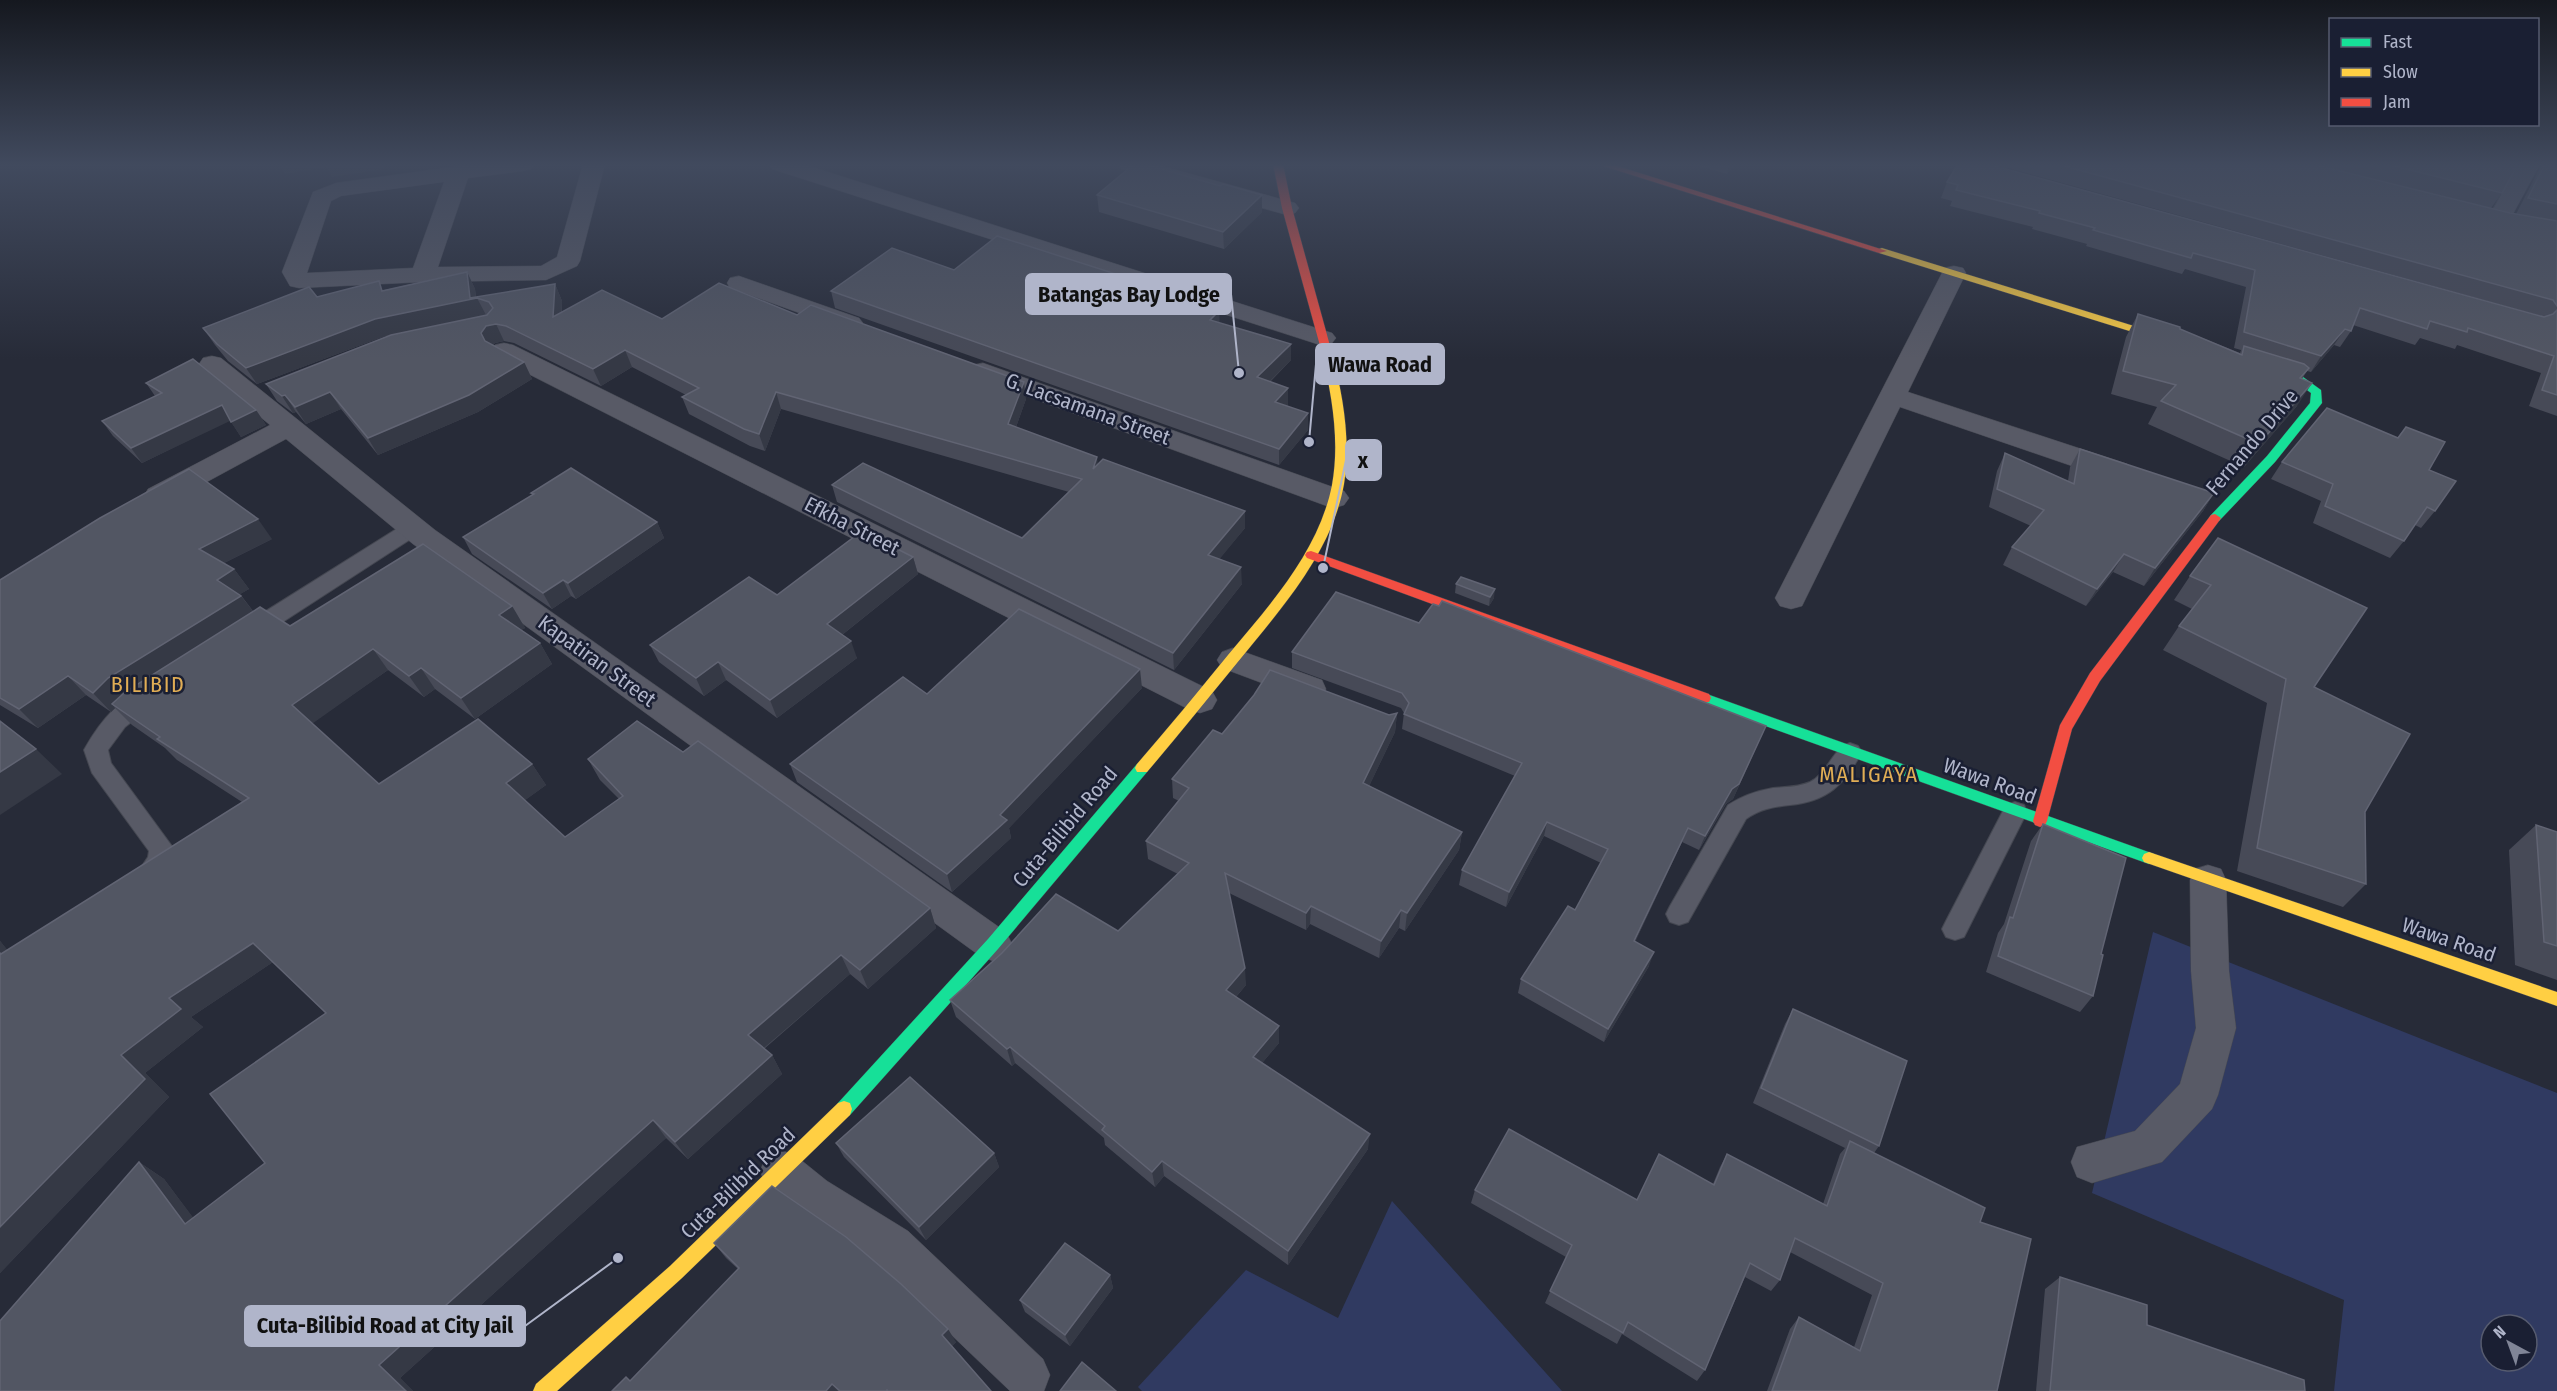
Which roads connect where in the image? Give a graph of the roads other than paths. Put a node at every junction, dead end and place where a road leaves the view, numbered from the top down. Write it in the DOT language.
graph roads {
  1 [pos="310,229"];
  2 [pos="439,229"];
  3 [pos="577,229"];
  4 [pos="983,229"];
  5 [pos="1293,229"];
  6 [pos="1811,229"];
  7 [pos="1953,273"];
  8 [pos="423,275"];
  9 [pos="739,283"];
  10 [pos="874,332"];
  11 [pos="1323,338"];
  12 [pos="2188,346"];
  13 [pos="504,351"];
  14 [pos="212,364"];
  15 [pos="964,364"];
  16 [pos="2254,366"];
  17 [pos="1891,395"];
  18 [pos="289,426"];
  19 [pos="2147,480"];
  20 [pos="1334,498"];
  21 [pos="131,511"];
  22 [pos="413,528"];
  23 [pos="1311,555"];
  24 [pos="1791,598"];
  25 [pos="234,642"];
  26 [pos="1233,660"];
  27 [pos="165,686"];
  28 [pos="1333,698"];
  29 [pos="1200,700"];
  30 [pos="1850,752"];
  31 [pos="2016,812"];
  32 [pos="2040,821"];
  33 [pos="2208,880"];
  34 [pos="130,888"];
  35 [pos="1679,914"];
  36 [pos="1954,929"];
  37 [pos="993,944"];
  38 [pos="2557,999"];
  39 [pos="2092,1162"];
  40 [pos="781,1171"];
  41 [pos="1026,1375"];
  42 [pos="543,1391"];
  1 -- 8 [label="street"];
  2 -- 8 [label="street"];
  3 -- 8 [label="street"];
  4 -- 11 [label="street"];
  5 -- 11 [label="street, Cuta-Bilibid Road"];
  6 -- 7 [label="street"];
  7 -- 12 [label="street"];
  7 -- 17 [label="street"];
  9 -- 10 [label="street"];
  11 -- 20 [label="street, Cuta-Bilibid Road"];
  13 -- 29 [label="street, Efkha Street"];
  14 -- 18 [label="street, Kapatiran Street"];
  15 -- 20 [label="street, G. Lacsamana Street"];
  16 -- 32 [label="street, Fernando Drive"];
  17 -- 19 [label="street"];
  17 -- 24 [label="street"];
  18 -- 21 [label="street"];
  18 -- 22 [label="street, Kapatiran Street"];
  20 -- 23 [label="street, Cuta-Bilibid Road"];
  22 -- 25 [label="lane"];
  22 -- 37 [label="street, Kapatiran Street"];
  23 -- 26 [label="street, Cuta-Bilibid Road"];
  23 -- 30 [label="street, Wawa Road"];
  26 -- 28 [label="street"];
  26 -- 29 [label="street, Cuta-Bilibid Road"];
  27 -- 34 [label="lane"];
  29 -- 37 [label="street, Cuta-Bilibid Road"];
  30 -- 31 [label="street, Wawa Road"];
  30 -- 35 [label="lane"];
  31 -- 32 [label="street, Wawa Road"];
  31 -- 36 [label="lane"];
  32 -- 33 [label="street, Wawa Road"];
  33 -- 38 [label="street, Wawa Road"];
  33 -- 39 [label="street"];
  37 -- 40 [label="street, Cuta-Bilibid Road"];
  40 -- 41 [label="street"];
  40 -- 42 [label="street, Cuta-Bilibid Road"];
}
